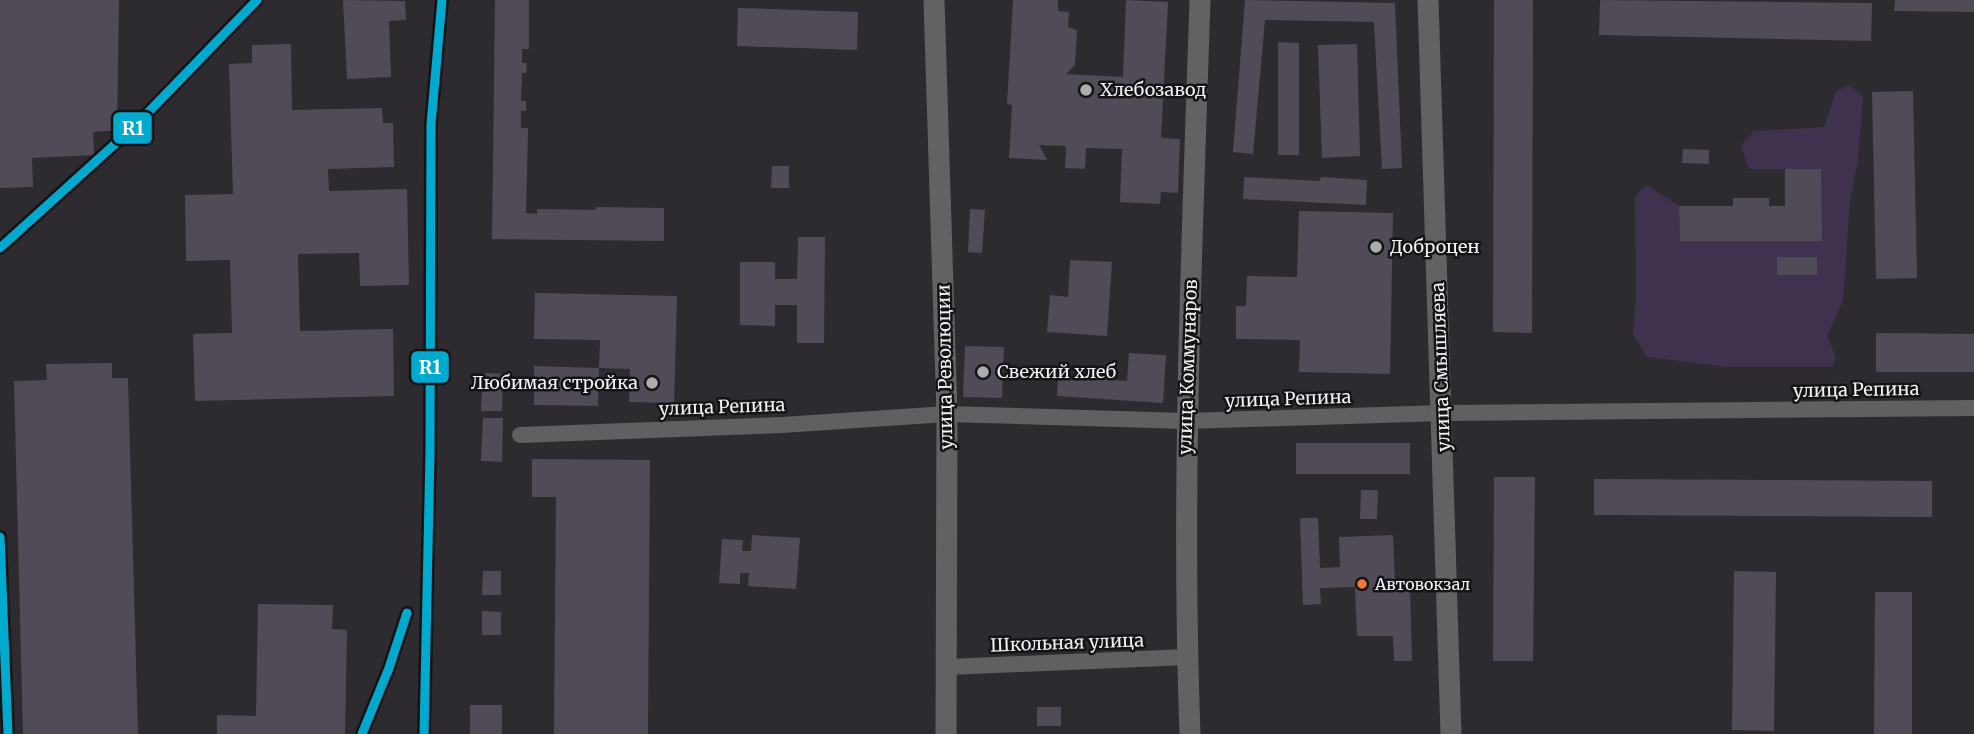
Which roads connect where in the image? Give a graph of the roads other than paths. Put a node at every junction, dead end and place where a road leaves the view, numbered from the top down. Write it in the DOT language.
graph roads {
  1 [pos="934,0"];
  2 [pos="1200,0"];
  3 [pos="1429,0"];
  4 [pos="1974,408"];
  5 [pos="947,414"];
  6 [pos="1443,414"];
  7 [pos="1186,421"];
  8 [pos="520,435"];
  9 [pos="1187,657"];
  10 [pos="948,667"];
  11 [pos="946,734"];
  12 [pos="1190,734"];
  13 [pos="1451,734"];
  1 -- 5 [label="street, улица Революции"];
  2 -- 7 [label="street, улица Коммунаров"];
  3 -- 6 [label="street, улица Смышляева"];
  4 -- 6 [label="street, улица Репина"];
  5 -- 7 [label="street, улица Репина"];
  5 -- 8 [label="street, улица Репина"];
  5 -- 10 [label="street, улица Революции"];
  6 -- 7 [label="street, улица Репина"];
  6 -- 13 [label="street, улица Смышляева"];
  7 -- 9 [label="street, улица Коммунаров"];
  9 -- 10 [label="street, Школьная улица"];
  9 -- 12 [label="street, улица Коммунаров"];
  10 -- 11 [label="street, улица Революции"];
}
